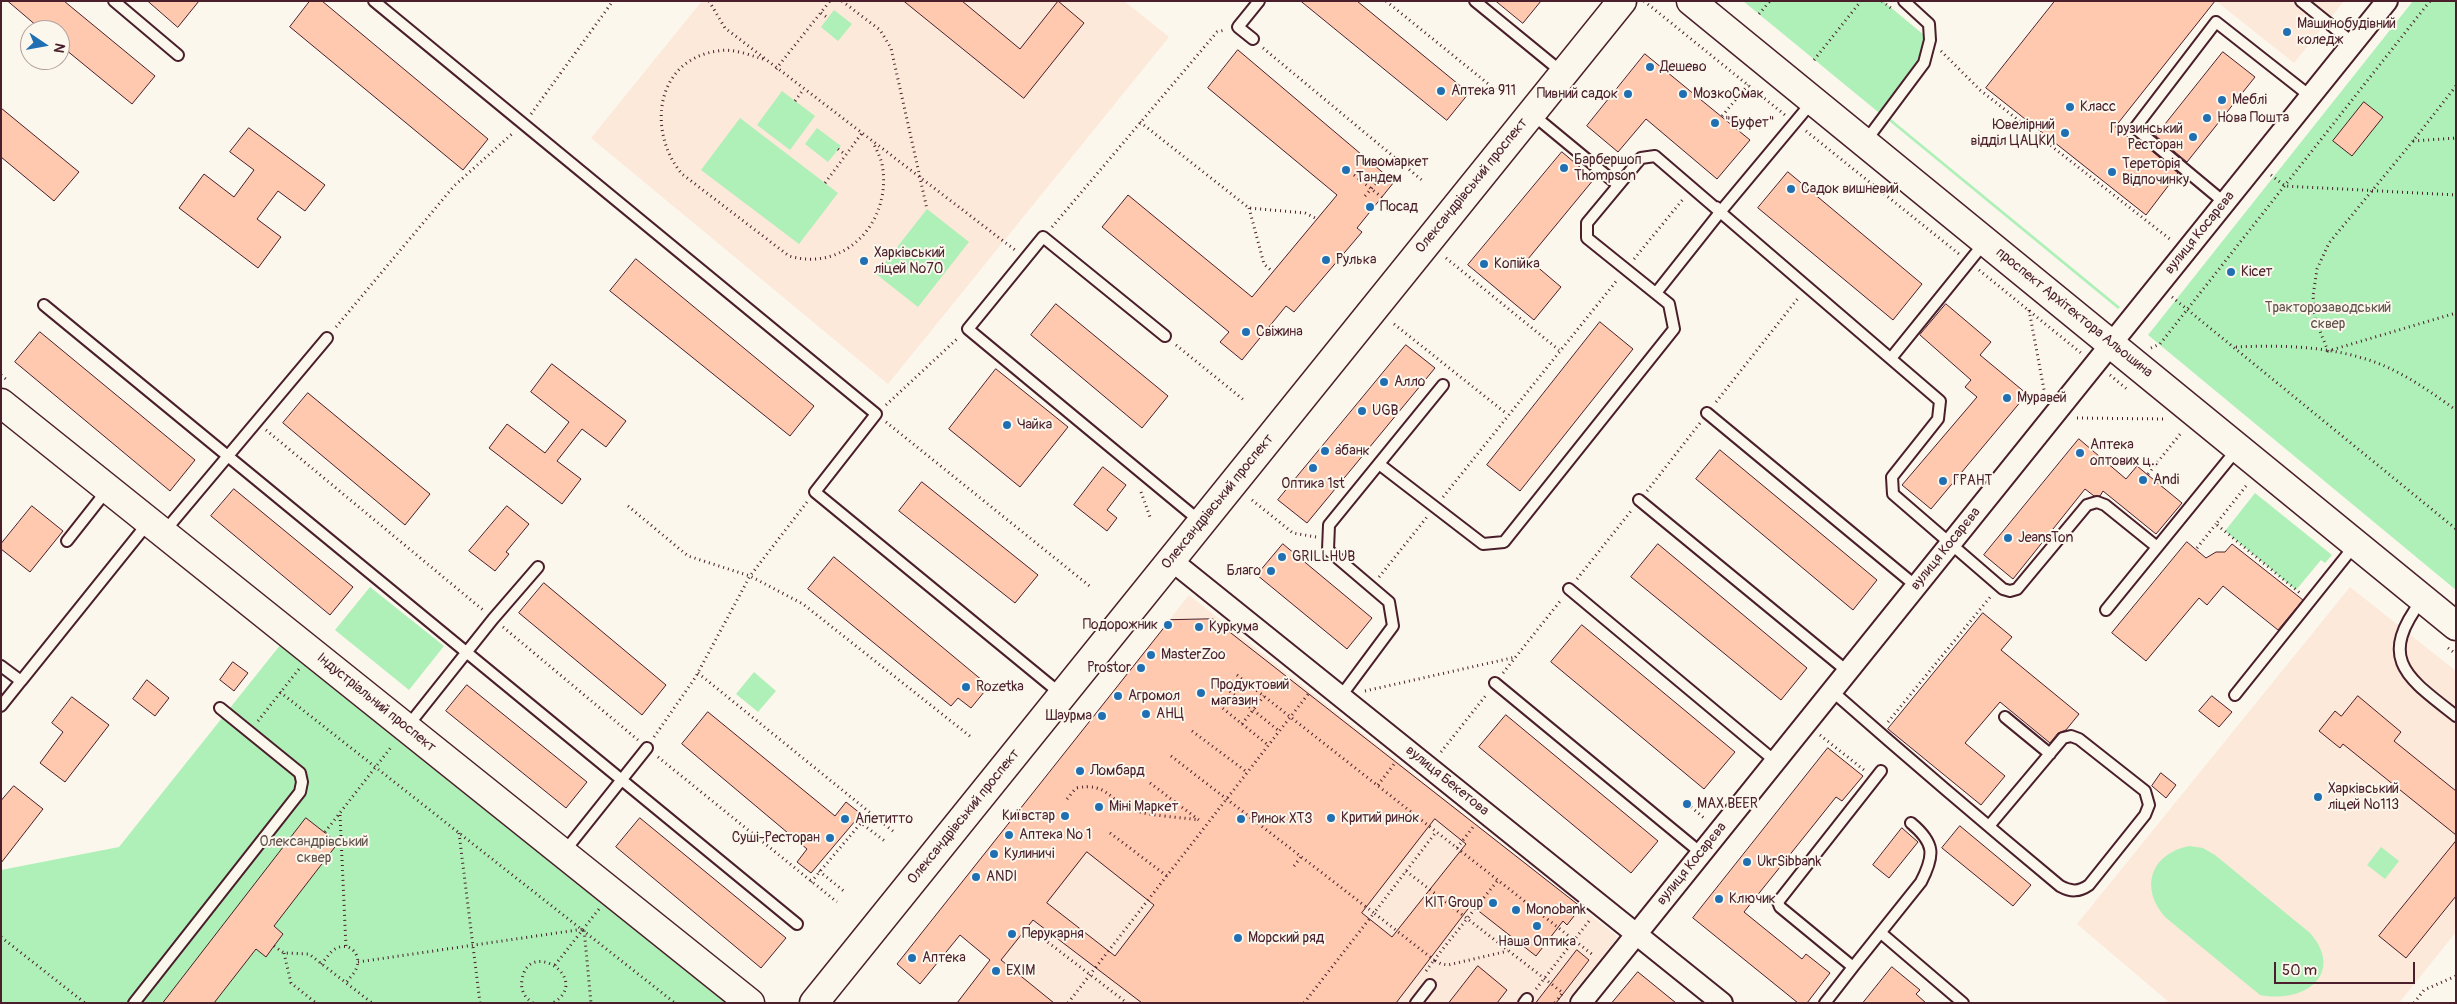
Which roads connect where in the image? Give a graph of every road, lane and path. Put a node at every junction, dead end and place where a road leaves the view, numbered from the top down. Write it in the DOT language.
graph roads {
  1 [pos="115,1"];
  2 [pos="374,1"];
  3 [pos="613,1"];
  4 [pos="708,1"];
  5 [pos="830,1"];
  6 [pos="842,1"];
  7 [pos="1259,1"];
  8 [pos="1386,1"];
  9 [pos="1475,1"];
  10 [pos="1622,1"];
  11 [pos="1644,1"];
  12 [pos="1691,1"];
  13 [pos="1770,1"];
  14 [pos="1861,1"];
  15 [pos="1882,1"];
  16 [pos="1904,1"];
  17 [pos="2300,1"];
  18 [pos="2387,1"];
  19 [pos="2430,1"];
  20 [pos="1892,9"];
  21 [pos="821,13"];
  22 [pos="1759,14"];
  23 [pos="828,18"];
  24 [pos="1238,27"];
  25 [pos="1252,39"];
  26 [pos="1930,40"];
  27 [pos="2353,43"];
  28 [pos="178,55"];
  29 [pos="763,59"];
  30 [pos="1814,60"];
  31 [pos="776,69"];
  32 [pos="1563,74"];
  33 [pos="1748,85"];
  34 [pos="2456,86"];
  35 [pos="803,90"];
  36 [pos="1497,91"];
  37 [pos="2310,96"];
  38 [pos="795,100"];
  39 [pos="1813,101"];
  40 [pos="1531,114"];
  41 [pos="1722,116"];
  42 [pos="1140,122"];
  43 [pos="1795,122"];
  44 [pos="523,124"];
  45 [pos="862,133"];
  46 [pos="2456,138"];
  47 [pos="2413,141"];
  48 [pos="873,142"];
  49 [pos="1864,143"];
  50 [pos="838,149"];
  51 [pos="846,155"];
  52 [pos="1354,176"];
  53 [pos="920,177"];
  54 [pos="1423,181"];
  55 [pos="1377,182"];
  56 [pos="825,183"];
  57 [pos="1618,185"];
  58 [pos="2285,186"];
  59 [pos="1692,187"];
  60 [pos="2372,191"];
  61 [pos="2456,195"];
  62 [pos="1365,196"];
  63 [pos="2225,203"];
  64 [pos="1249,208"];
  65 [pos="927,209"];
  66 [pos="1399,211"];
  67 [pos="1721,211"];
  68 [pos="1317,219"];
  69 [pos="1043,237"];
  70 [pos="1986,241"];
  71 [pos="2172,241"];
  72 [pos="1025,258"];
  73 [pos="1446,258"];
  74 [pos="1969,262"];
  75 [pos="1629,265"];
  76 [pos="1273,272"];
  77 [pos="1623,273"];
  78 [pos="2158,285"];
  79 [pos="1808,287"];
  80 [pos="1656,293"];
  81 [pos="44,305"];
  82 [pos="2188,309"];
  83 [pos="2029,310"];
  84 [pos="2456,313"];
  85 [pos="1394,324"];
  86 [pos="968,329"];
  87 [pos="1165,336"];
  88 [pos="326,338"];
  89 [pos="2235,347"];
  90 [pos="1558,350"];
  91 [pos="2328,351"];
  92 [pos="2111,355"];
  93 [pos="1892,358"];
  94 [pos="1443,386"];
  95 [pos="2134,395"];
  96 [pos="2046,398"];
  97 [pos="1245,401"];
  98 [pos="1,403"];
  99 [pos="2456,410"];
  100 [pos="1707,413"];
  101 [pos="2156,413"];
  102 [pos="876,414"];
  103 [pos="1507,414"];
  104 [pos="2077,418"];
  105 [pos="2164,420"];
  106 [pos="256,422"];
  107 [pos="2171,426"];
  108 [pos="2187,438"];
  109 [pos="2238,448"];
  110 [pos="228,455"];
  111 [pos="1379,464"];
  112 [pos="2148,474"];
  113 [pos="2240,481"];
  114 [pos="2246,486"];
  115 [pos="108,489"];
  116 [pos="2251,489"];
  117 [pos="815,492"];
  118 [pos="1252,500"];
  119 [pos="1639,500"];
  120 [pos="628,506"];
  121 [pos="1435,507"];
  122 [pos="1202,522"];
  123 [pos="2216,524"];
  124 [pos="156,527"];
  125 [pos="2456,529"];
  126 [pos="1329,538"];
  127 [pos="67,541"];
  128 [pos="1950,544"];
  129 [pos="2356,544"];
  130 [pos="2158,547"];
  131 [pos="2197,548"];
  132 [pos="1172,560"];
  133 [pos="538,567"];
  134 [pos="750,576"];
  135 [pos="2000,585"];
  136 [pos="1916,586"];
  137 [pos="1371,587"];
  138 [pos="1092,588"];
  139 [pos="1569,589"];
  140 [pos="2423,599"];
  141 [pos="2310,601"];
  142 [pos="2106,610"];
  143 [pos="493,619"];
  144 [pos="2449,634"];
  145 [pos="312,652"];
  146 [pos="466,652"];
  147 [pos="2456,654"];
  148 [pos="1516,657"];
  149 [pos="1,666"];
  150 [pos="1847,672"];
  151 [pos="698,673"];
  152 [pos="1237,675"];
  153 [pos="1320,679"];
  154 [pos="21,680"];
  155 [pos="1495,684"];
  156 [pos="1226,688"];
  157 [pos="1365,691"];
  158 [pos="1832,691"];
  159 [pos="280,692"];
  160 [pos="1062,695"];
  161 [pos="2235,695"];
  162 [pos="1264,696"];
  163 [pos="1341,696"];
  164 [pos="1214,702"];
  165 [pos="1,706"];
  166 [pos="220,708"];
  167 [pos="1253,710"];
  168 [pos="2456,716"];
  169 [pos="1290,717"];
  170 [pos="2005,717"];
  171 [pos="1242,724"];
  172 [pos="406,727"];
  173 [pos="250,731"];
  174 [pos="1192,731"];
  175 [pos="1279,731"];
  176 [pos="1879,733"];
  177 [pos="1819,734"];
  178 [pos="971,737"];
  179 [pos="1268,745"];
  180 [pos="647,748"];
  181 [pos="1406,748"];
  182 [pos="1441,752"];
  183 [pos="2050,754"];
  184 [pos="1171,756"];
  185 [pos="1775,761"];
  186 [pos="1881,771"];
  187 [pos="1247,772"];
  188 [pos="1869,774"];
  189 [pos="621,780"];
  190 [pos="1150,783"];
  191 [pos="1378,786"];
  192 [pos="1067,799"];
  193 [pos="1227,799"];
  194 [pos="1691,807"];
  195 [pos="1485,811"];
  196 [pos="869,813"];
  197 [pos="340,815"];
  198 [pos="1704,818"];
  199 [pos="1199,820"];
  200 [pos="861,823"];
  201 [pos="1911,823"];
  202 [pos="1207,825"];
  203 [pos="1989,826"];
  204 [pos="325,832"];
  205 [pos="894,832"];
  206 [pos="1436,832"];
  207 [pos="459,833"];
  208 [pos="1110,833"];
  209 [pos="886,842"];
  210 [pos="1457,848"];
  211 [pos="563,853"];
  212 [pos="1701,854"];
  213 [pos="1301,857"];
  214 [pos="1294,866"];
  215 [pos="1406,871"];
  216 [pos="819,872"];
  217 [pos="1167,876"];
  218 [pos="1498,880"];
  219 [pos="811,882"];
  220 [pos="612,892"];
  221 [pos="845,892"];
  222 [pos="837,902"];
  223 [pos="1374,913"];
  224 [pos="1591,918"];
  225 [pos="1467,919"];
  226 [pos="797,924"];
  227 [pos="584,929"];
  228 [pos="1032,930"];
  229 [pos="1881,933"];
  230 [pos="1636,934"];
  231 [pos="1,937"];
  232 [pos="1574,940"];
  233 [pos="274,946"];
  234 [pos="346,947"];
  235 [pos="1508,951"];
  236 [pos="284,953"];
  237 [pos="1594,955"];
  238 [pos="1434,960"];
  239 [pos="358,962"];
  240 [pos="322,964"];
  241 [pos="555,966"];
  242 [pos="1853,967"];
  243 [pos="1090,974"];
  244 [pos="2456,976"];
  245 [pos="1544,978"];
  246 [pos="346,983"];
  247 [pos="1430,984"];
  248 [pos="1562,994"];
  249 [pos="1526,1001"];
  250 [pos="528,1002"];
  251 [pos="85,1003"];
  252 [pos="134,1003"];
  253 [pos="316,1003"];
  254 [pos="372,1003"];
  255 [pos="480,1003"];
  256 [pos="533,1003"];
  257 [pos="553,1003"];
  258 [pos="591,1003"];
  259 [pos="675,1003"];
  260 [pos="750,1003"];
  261 [pos="814,1003"];
  262 [pos="1068,1003"];
  263 [pos="1127,1003"];
  264 [pos="1304,1003"];
  265 [pos="1416,1003"];
  266 [pos="1581,1003"];
  267 [pos="1722,1003"];
  268 [pos="1824,1003"];
  269 [pos="1963,1003"];
  270 [pos="2414,1003"];
  1 -- 28 [label="lane"];
  2 -- 44 [label="lane"];
  3 -- 44 [label="path"];
  4 -- 29 [label="path"];
  5 -- 21 [label="path"];
  6 -- 53 [label="path"];
  7 -- 24 [label="lane"];
  8 -- 36 [label="path"];
  9 -- 32 [label="lane"];
  10 -- 32 [label="street, Олександрівський проспект"];
  11 -- 33 [label="path"];
  12 -- 39 [label="street, проспект Архітектора Альошина"];
  13 -- 22 [label="path"];
  14 -- 30 [label="path"];
  15 -- 20 [label="path"];
  16 -- 26 [label="lane"];
  17 -- 27 [label="lane"];
  18 -- 27 [label="street, вулиця Косарєва"];
  19 -- 58 [label="path"];
  21 -- 23 [label="path"];
  21 -- 31 [label="path"];
  24 -- 25 [label="lane"];
  24 -- 42 [label="path"];
  25 -- 54 [label="path"];
  26 -- 49 [label="lane"];
  26 -- 71 [label="path"];
  27 -- 37 [label="street, вулиця Косарєва"];
  29 -- 31 [label="path"];
  29 -- 48 [label="path"];
  31 -- 35 [label="path"];
  32 -- 40 [label="street, Олександрівський проспект"];
  33 -- 41 [label="path"];
  33 -- 43 [label="path"];
  34 -- 47 [label="path"];
  35 -- 38 [label="path"];
  35 -- 45 [label="path"];
  37 -- 63 [label="street, вулиця Косарєва"];
  37 -- 63 [label="lane"];
  39 -- 43 [label="lane"];
  39 -- 49 [label="street, проспект Архітектора Альошина"];
  40 -- 57 [label="lane"];
  40 -- 122 [label="street, Олександрівський проспект"];
  42 -- 64 [label="path"];
  42 -- 69 [label="path"];
  43 -- 67 [label="lane"];
  43 -- 74 [label="path"];
  44 -- 88 [label="path"];
  44 -- 102 [label="lane"];
  45 -- 48 [label="path"];
  45 -- 51 [label="path"];
  46 -- 47 [label="path"];
  47 -- 60 [label="path"];
  48 -- 53 [label="path"];
  49 -- 70 [label="street, проспект Архітектора Альошина"];
  50 -- 51 [label="path"];
  51 -- 56 [label="path"];
  52 -- 66 [label="path"];
  53 -- 65 [label="path"];
  53 -- 72 [label="path"];
  55 -- 62 [label="path"];
  57 -- 59 [label="lane"];
  57 -- 80 [label="lane"];
  58 -- 60 [label="path"];
  58 -- 82 [label="path"];
  59 -- 67 [label="lane"];
  59 -- 75 [label="path"];
  60 -- 61 [label="path"];
  60 -- 91 [label="path"];
  63 -- 78 [label="street, вулиця Косарєва"];
  64 -- 68 [label="path"];
  64 -- 76 [label="path"];
  67 -- 79 [label="lane"];
  67 -- 80 [label="lane"];
  69 -- 72 [label="lane"];
  69 -- 87 [label="lane"];
  70 -- 74 [label="lane"];
  70 -- 92 [label="street, проспект Архітектора Альошина"];
  72 -- 86 [label="lane"];
  73 -- 90 [label="path"];
  74 -- 83 [label="path"];
  74 -- 93 [label="lane"];
  77 -- 121 [label="path"];
  78 -- 82 [label="path"];
  78 -- 92 [label="street, вулиця Косарєва"];
  79 -- 93 [label="lane"];
  79 -- 100 [label="path"];
  80 -- 121 [label="lane"];
  81 -- 110 [label="lane"];
  82 -- 89 [label="path"];
  82 -- 92 [label="path"];
  83 -- 92 [label="path"];
  83 -- 96 [label="path"];
  84 -- 91 [label="path"];
  85 -- 103 [label="path"];
  86 -- 102 [label="path"];
  86 -- 122 [label="lane"];
  87 -- 97 [label="path"];
  88 -- 106 [label="lane"];
  89 -- 91 [label="path"];
  89 -- 125 [label="path"];
  91 -- 99 [label="path"];
  92 -- 95 [label="path"];
  92 -- 109 [label="street, проспект Архітектора Альошина"];
  92 -- 128 [label="street, вулиця Косарєва"];
  93 -- 128 [label="lane"];
  94 -- 111 [label="lane"];
  98 -- 115 [label="street, Індустріальний проспект"];
  100 -- 119 [label="path"];
  100 -- 136 [label="lane"];
  101 -- 105 [label="path"];
  102 -- 117 [label="lane"];
  102 -- 138 [label="path"];
  104 -- 105 [label="path"];
  105 -- 107 [label="path"];
  106 -- 110 [label="lane"];
  106 -- 143 [label="path"];
  108 -- 112 [label="path"];
  109 -- 129 [label="street, проспект Архітектора Альошина"];
  109 -- 130 [label="lane"];
  110 -- 124 [label="lane"];
  110 -- 146 [label="lane"];
  111 -- 121 [label="lane"];
  111 -- 126 [label="lane"];
  113 -- 114 [label="path"];
  114 -- 116 [label="path"];
  114 -- 123 [label="path"];
  115 -- 124 [label="street, Індустріальний проспект"];
  115 -- 127 [label="lane"];
  117 -- 134 [label="path"];
  117 -- 160 [label="lane"];
  118 -- 126 [label="path"];
  119 -- 139 [label="path"];
  119 -- 150 [label="lane"];
  120 -- 134 [label="path"];
  121 -- 137 [label="path"];
  122 -- 132 [label="street, Олександрівський проспект"];
  123 -- 131 [label="path"];
  123 -- 141 [label="path"];
  124 -- 145 [label="street, Індустріальний проспект"];
  124 -- 154 [label="lane"];
  126 -- 137 [label="lane"];
  128 -- 135 [label="lane"];
  128 -- 136 [label="street, вулиця Косарєва"];
  129 -- 140 [label="street, проспект Архітектора Альошина"];
  129 -- 141 [label="lane"];
  130 -- 135 [label="lane"];
  130 -- 142 [label="lane"];
  132 -- 153 [label="street, вулиця Бекетова"];
  132 -- 160 [label="street, Олександрівський проспект"];
  133 -- 143 [label="lane"];
  134 -- 151 [label="path"];
  134 -- 178 [label="path"];
  135 -- 176 [label="path"];
  136 -- 150 [label="street, вулиця Косарєва"];
  137 -- 163 [label="lane"];
  139 -- 148 [label="path"];
  139 -- 185 [label="lane"];
  140 -- 144 [label="street, проспект Архітектора Альошина"];
  140 -- 168 [label="lane"];
  141 -- 161 [label="lane"];
  143 -- 146 [label="lane"];
  143 -- 180 [label="path"];
  144 -- 147 [label="path"];
  145 -- 159 [label="path"];
  145 -- 172 [label="street, Індустріальний проспект"];
  146 -- 172 [label="lane"];
  146 -- 189 [label="lane"];
  148 -- 155 [label="path"];
  148 -- 157 [label="path"];
  149 -- 154 [label="lane"];
  150 -- 158 [label="street, вулиця Косарєва"];
  151 -- 180 [label="path"];
  151 -- 196 [label="path"];
  152 -- 162 [label="path"];
  153 -- 163 [label="street, вулиця Бекетова"];
  153 -- 169 [label="path"];
  154 -- 165 [label="lane"];
  155 -- 182 [label="path"];
  155 -- 212 [label="lane"];
  156 -- 167 [label="path"];
  158 -- 176 [label="lane"];
  158 -- 185 [label="street, вулиця Косарєва"];
  159 -- 173 [label="path"];
  159 -- 207 [label="path"];
  160 -- 261 [label="street, Олександрівський проспект"];
  162 -- 167 [label="path"];
  162 -- 169 [label="path"];
  163 -- 181 [label="street, вулиця Бекетова"];
  164 -- 171 [label="path"];
  166 -- 173 [label="lane"];
  167 -- 171 [label="path"];
  167 -- 175 [label="path"];
  169 -- 175 [label="path"];
  169 -- 191 [label="path"];
  170 -- 183 [label="lane"];
  171 -- 179 [label="path"];
  172 -- 197 [label="path"];
  172 -- 211 [label="street, Індустріальний проспект"];
  173 -- 252 [label="lane"];
  174 -- 187 [label="path"];
  175 -- 179 [label="path"];
  176 -- 203 [label="lane"];
  177 -- 188 [label="path"];
  179 -- 187 [label="path"];
  180 -- 189 [label="lane"];
  180 -- 219 [label="path"];
  181 -- 191 [label="path"];
  181 -- 195 [label="street, вулиця Бекетова"];
  183 -- 203 [label="lane"];
  183 -- 203 [label="lane"];
  184 -- 193 [label="path"];
  185 -- 212 [label="street, вулиця Косарєва"];
  186 -- 242 [label="lane"];
  187 -- 193 [label="path"];
  189 -- 211 [label="lane"];
  189 -- 226 [label="lane"];
  190 -- 199 [label="path"];
  191 -- 206 [label="path"];
  192 -- 199 [label="path"];
  193 -- 202 [label="path"];
  193 -- 213 [label="path"];
  194 -- 198 [label="path"];
  195 -- 210 [label="path"];
  195 -- 230 [label="street, вулиця Бекетова"];
  196 -- 200 [label="path"];
  196 -- 205 [label="path"];
  197 -- 204 [label="path"];
  197 -- 234 [label="path"];
  199 -- 202 [label="path"];
  200 -- 209 [label="path"];
  200 -- 216 [label="path"];
  201 -- 229 [label="lane"];
  202 -- 217 [label="path"];
  206 -- 210 [label="path"];
  206 -- 215 [label="path"];
  207 -- 255 [label="path"];
  207 -- 259 [label="path"];
  208 -- 217 [label="path"];
  210 -- 218 [label="path"];
  211 -- 220 [label="street, Індустріальний проспект"];
  212 -- 230 [label="street, вулиця Косарєва"];
  213 -- 214 [label="path"];
  213 -- 223 [label="path"];
  215 -- 223 [label="path"];
  215 -- 225 [label="path"];
  216 -- 219 [label="path"];
  216 -- 221 [label="path"];
  217 -- 243 [label="path"];
  218 -- 225 [label="path"];
  218 -- 232 [label="path"];
  219 -- 222 [label="path"];
  220 -- 227 [label="path"];
  220 -- 260 [label="street, Індустріальний проспект"];
  223 -- 238 [label="path"];
  223 -- 264 [label="path"];
  224 -- 232 [label="path"];
  225 -- 235 [label="path"];
  225 -- 238 [label="path"];
  227 -- 239 [label="path"];
  227 -- 241 [label="path"];
  227 -- 258 [label="path"];
  228 -- 243 [label="path"];
  229 -- 242 [label="lane"];
  229 -- 269 [label="lane"];
  230 -- 266 [label="street, вулиця Косарєва"];
  230 -- 267 [label="street, вулиця Бекетова"];
  231 -- 251 [label="path"];
  232 -- 237 [label="path"];
  232 -- 245 [label="path"];
  233 -- 236 [label="path"];
  234 -- 239 [label="path"];
  234 -- 240 [label="path"];
  235 -- 238 [label="path"];
  235 -- 245 [label="path"];
  236 -- 240 [label="path"];
  236 -- 253 [label="path"];
  239 -- 246 [label="path"];
  240 -- 246 [label="path"];
  241 -- 250 [label="path"];
  241 -- 257 [label="path"];
  242 -- 268 [label="lane"];
  243 -- 262 [label="path"];
  243 -- 263 [label="path"];
  244 -- 270 [label="path"];
  245 -- 248 [label="path"];
  245 -- 249 [label="path"];
  246 -- 254 [label="path"];
  247 -- 265 [label="lane"];
  250 -- 256 [label="path"];
}
